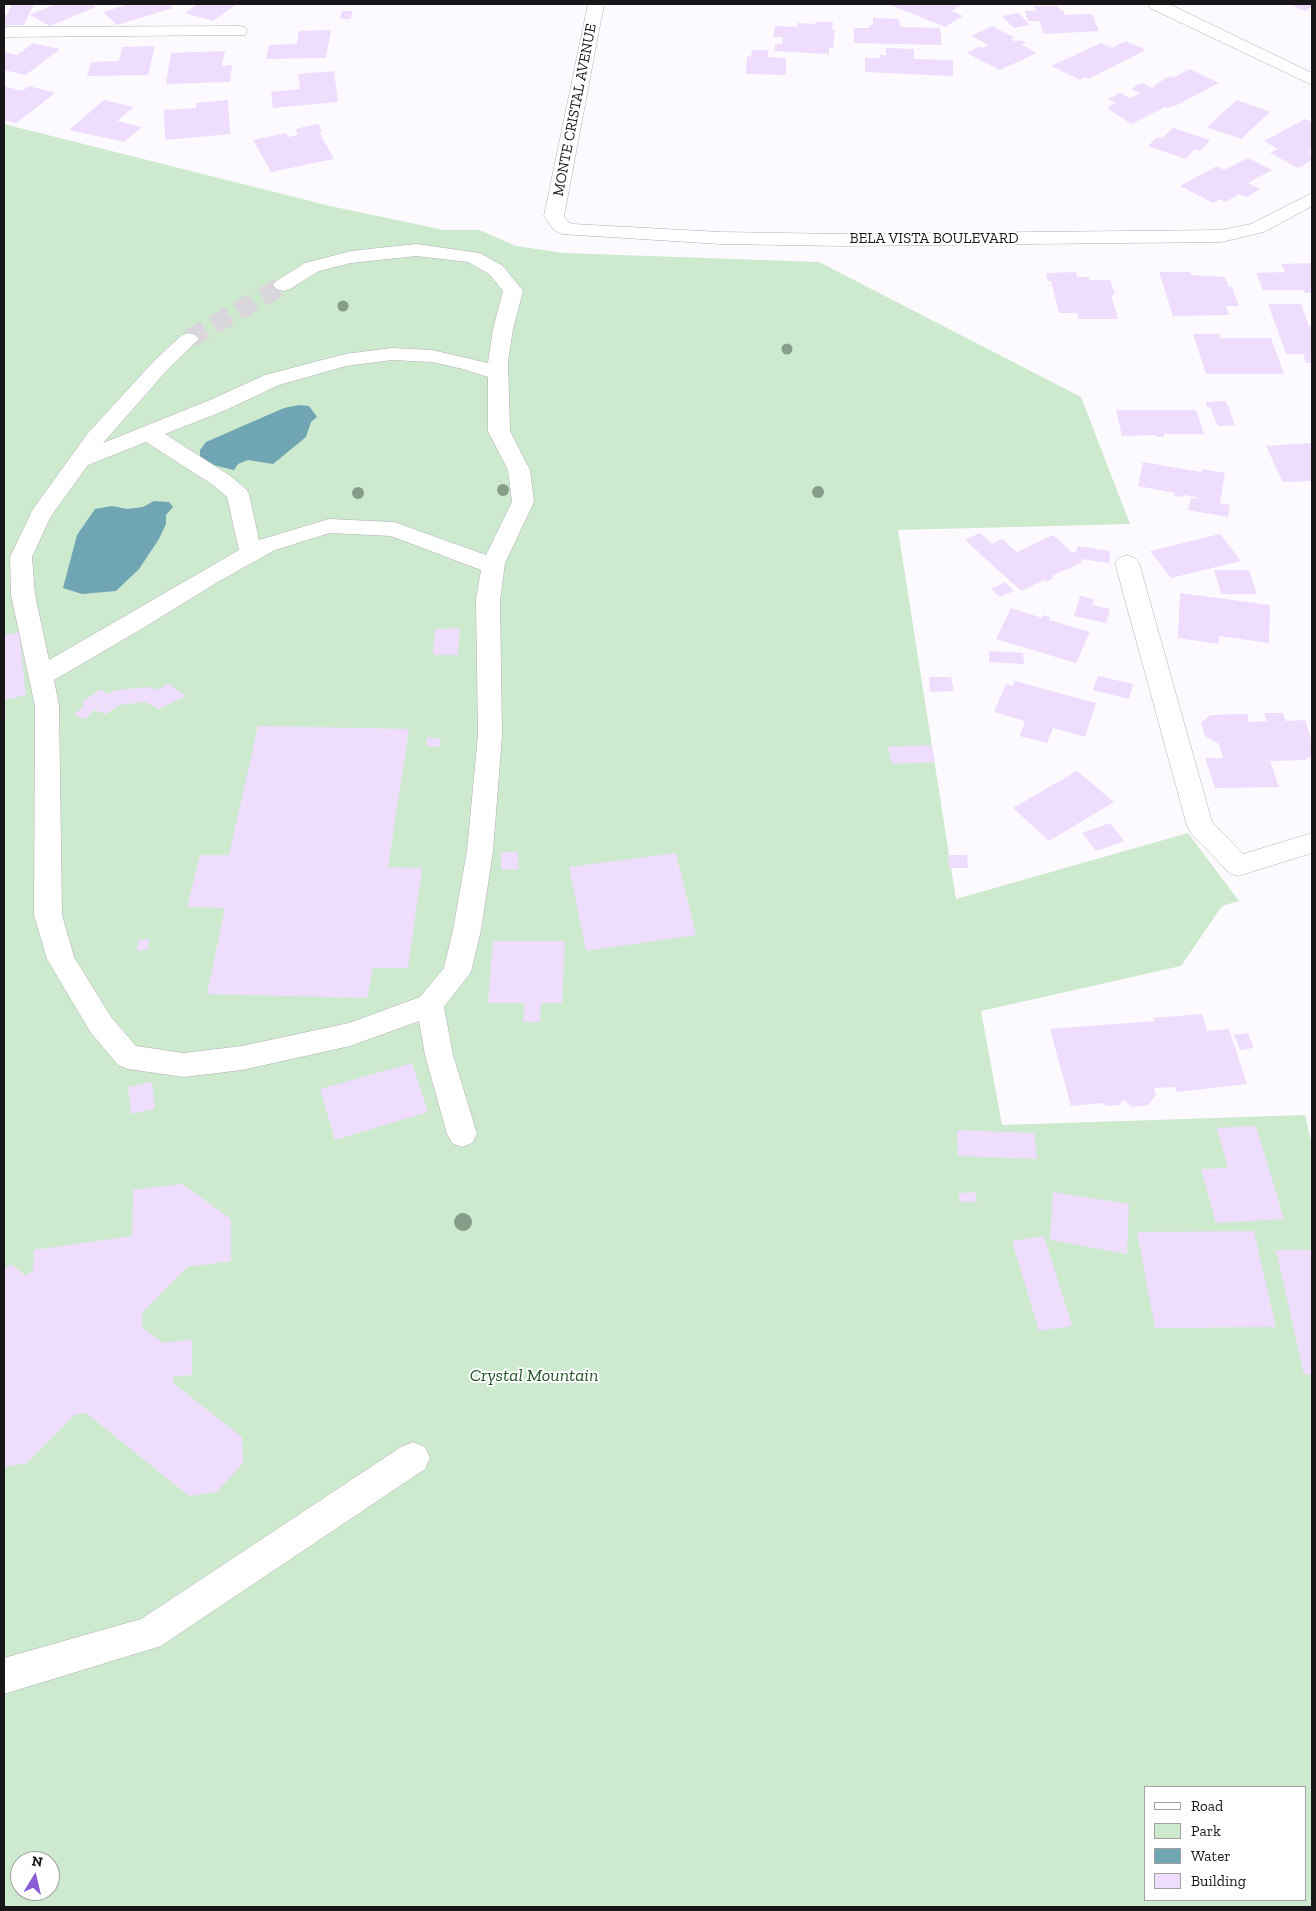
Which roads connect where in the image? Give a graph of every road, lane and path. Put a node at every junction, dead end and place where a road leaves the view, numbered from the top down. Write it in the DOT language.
graph roads {
  1 [pos="596,4"];
  2 [pos="1156,4"];
  3 [pos="239,31"];
  4 [pos="4,32"];
  5 [pos="1312,80"];
  6 [pos="1312,200"];
  7 [pos="554,216"];
  8 [pos="283,284"];
  9 [pos="189,339"];
  10 [pos="498,374"];
  11 [pos="148,433"];
  12 [pos="80,460"];
  13 [pos="251,554"];
  14 [pos="1126,563"];
  15 [pos="493,566"];
  16 [pos="41,676"];
  17 [pos="1312,843"];
  18 [pos="430,1005"];
  19 [pos="462,1134"];
  20 [pos="413,1458"];
  21 [pos="4,1676"];
  1 -- 7 [label="street, MONTE CRISTAL AVENUE"];
  2 -- 5 [label="street"];
  3 -- 4 [label="street"];
  6 -- 7 [label="street, BELA VISTA BOULEVARD"];
  8 -- 10 [label="street"];
  9 -- 12 [label="street"];
  10 -- 11 [label="street"];
  10 -- 15 [label="street"];
  11 -- 12 [label="street"];
  11 -- 13 [label="street"];
  12 -- 16 [label="street"];
  13 -- 15 [label="street"];
  13 -- 16 [label="street"];
  14 -- 17 [label="street"];
  15 -- 18 [label="street"];
  16 -- 18 [label="street"];
  18 -- 19 [label="street"];
  20 -- 21 [label="street"];
}
